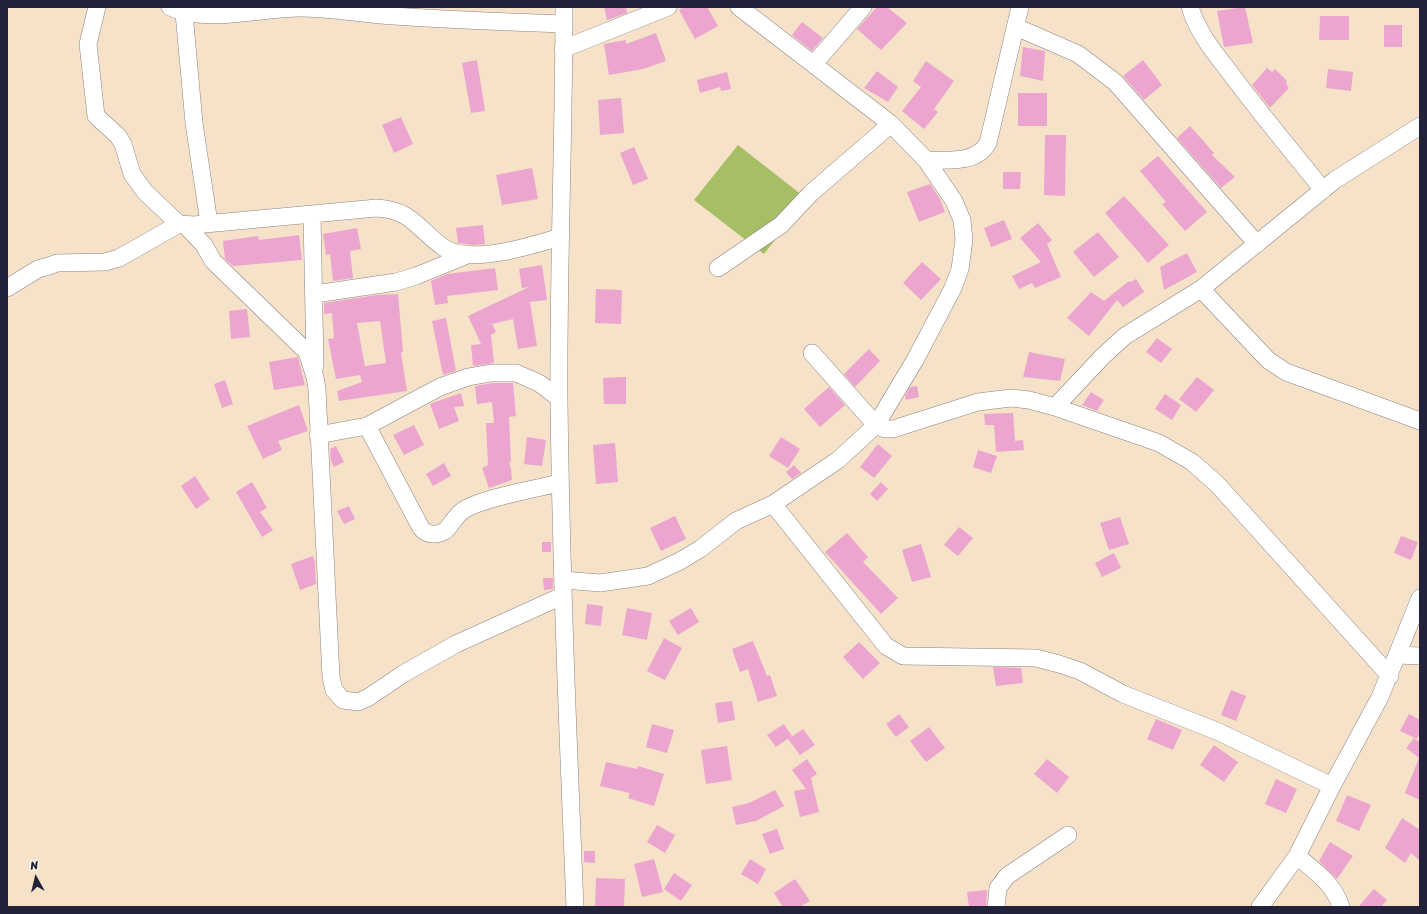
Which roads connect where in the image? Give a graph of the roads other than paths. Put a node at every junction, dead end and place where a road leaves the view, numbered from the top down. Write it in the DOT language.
graph roads {
  1 [pos="97,7"];
  2 [pos="668,7"];
  3 [pos="738,7"];
  4 [pos="863,7"];
  5 [pos="1020,7"];
  6 [pos="1190,7"];
  7 [pos="184,10"];
  8 [pos="564,15"];
  9 [pos="1016,27"];
  10 [pos="563,49"];
  11 [pos="814,64"];
  12 [pos="891,124"];
  13 [pos="1420,126"];
  14 [pos="926,160"];
  15 [pos="1323,190"];
  16 [pos="312,214"];
  17 [pos="209,223"];
  18 [pos="182,225"];
  19 [pos="560,237"];
  20 [pos="1257,244"];
  21 [pos="465,256"];
  22 [pos="718,268"];
  23 [pos="7,288"];
  24 [pos="1201,289"];
  25 [pos="315,294"];
  26 [pos="812,352"];
  27 [pos="315,377"];
  28 [pos="559,398"];
  29 [pos="1055,407"];
  30 [pos="1420,421"];
  31 [pos="876,425"];
  32 [pos="367,426"];
  33 [pos="318,435"];
  34 [pos="560,483"];
  35 [pos="773,504"];
  36 [pos="563,588"];
  37 [pos="1420,598"];
  38 [pos="1398,655"];
  39 [pos="1420,656"];
  40 [pos="1390,676"];
  41 [pos="1332,786"];
  42 [pos="1068,836"];
  43 [pos="1297,856"];
  44 [pos="575,907"];
  45 [pos="996,907"];
  46 [pos="1260,907"];
  47 [pos="1341,907"];
  1 -- 18 [label="street"];
  2 -- 10 [label="street"];
  3 -- 11 [label="street"];
  4 -- 11 [label="street"];
  5 -- 9 [label="street"];
  6 -- 15 [label="street"];
  7 -- 8 [label="street"];
  7 -- 17 [label="street"];
  8 -- 10 [label="street"];
  9 -- 14 [label="street"];
  9 -- 20 [label="street"];
  10 -- 19 [label="street"];
  11 -- 12 [label="street"];
  12 -- 14 [label="street"];
  12 -- 22 [label="street"];
  13 -- 15 [label="street"];
  14 -- 31 [label="street"];
  15 -- 20 [label="street"];
  16 -- 17 [label="street"];
  16 -- 21 [label="street"];
  16 -- 25 [label="street"];
  17 -- 18 [label="street"];
  18 -- 23 [label="street"];
  18 -- 27 [label="street"];
  19 -- 21 [label="street"];
  19 -- 28 [label="street"];
  20 -- 24 [label="street"];
  21 -- 25 [label="street"];
  24 -- 29 [label="street"];
  24 -- 30 [label="street"];
  25 -- 27 [label="street"];
  26 -- 31 [label="street"];
  27 -- 33 [label="street"];
  28 -- 32 [label="street"];
  28 -- 34 [label="street"];
  29 -- 31 [label="street"];
  29 -- 40 [label="street"];
  31 -- 35 [label="street"];
  32 -- 33 [label="street"];
  32 -- 34 [label="street"];
  33 -- 36 [label="street"];
  34 -- 36 [label="street"];
  35 -- 36 [label="street"];
  35 -- 41 [label="street"];
  36 -- 44 [label="street"];
  37 -- 38 [label="street"];
  38 -- 39 [label="street"];
  38 -- 40 [label="street"];
  40 -- 41 [label="street"];
  41 -- 43 [label="street"];
  42 -- 45 [label="street"];
  43 -- 46 [label="street"];
  43 -- 47 [label="street"];
}
